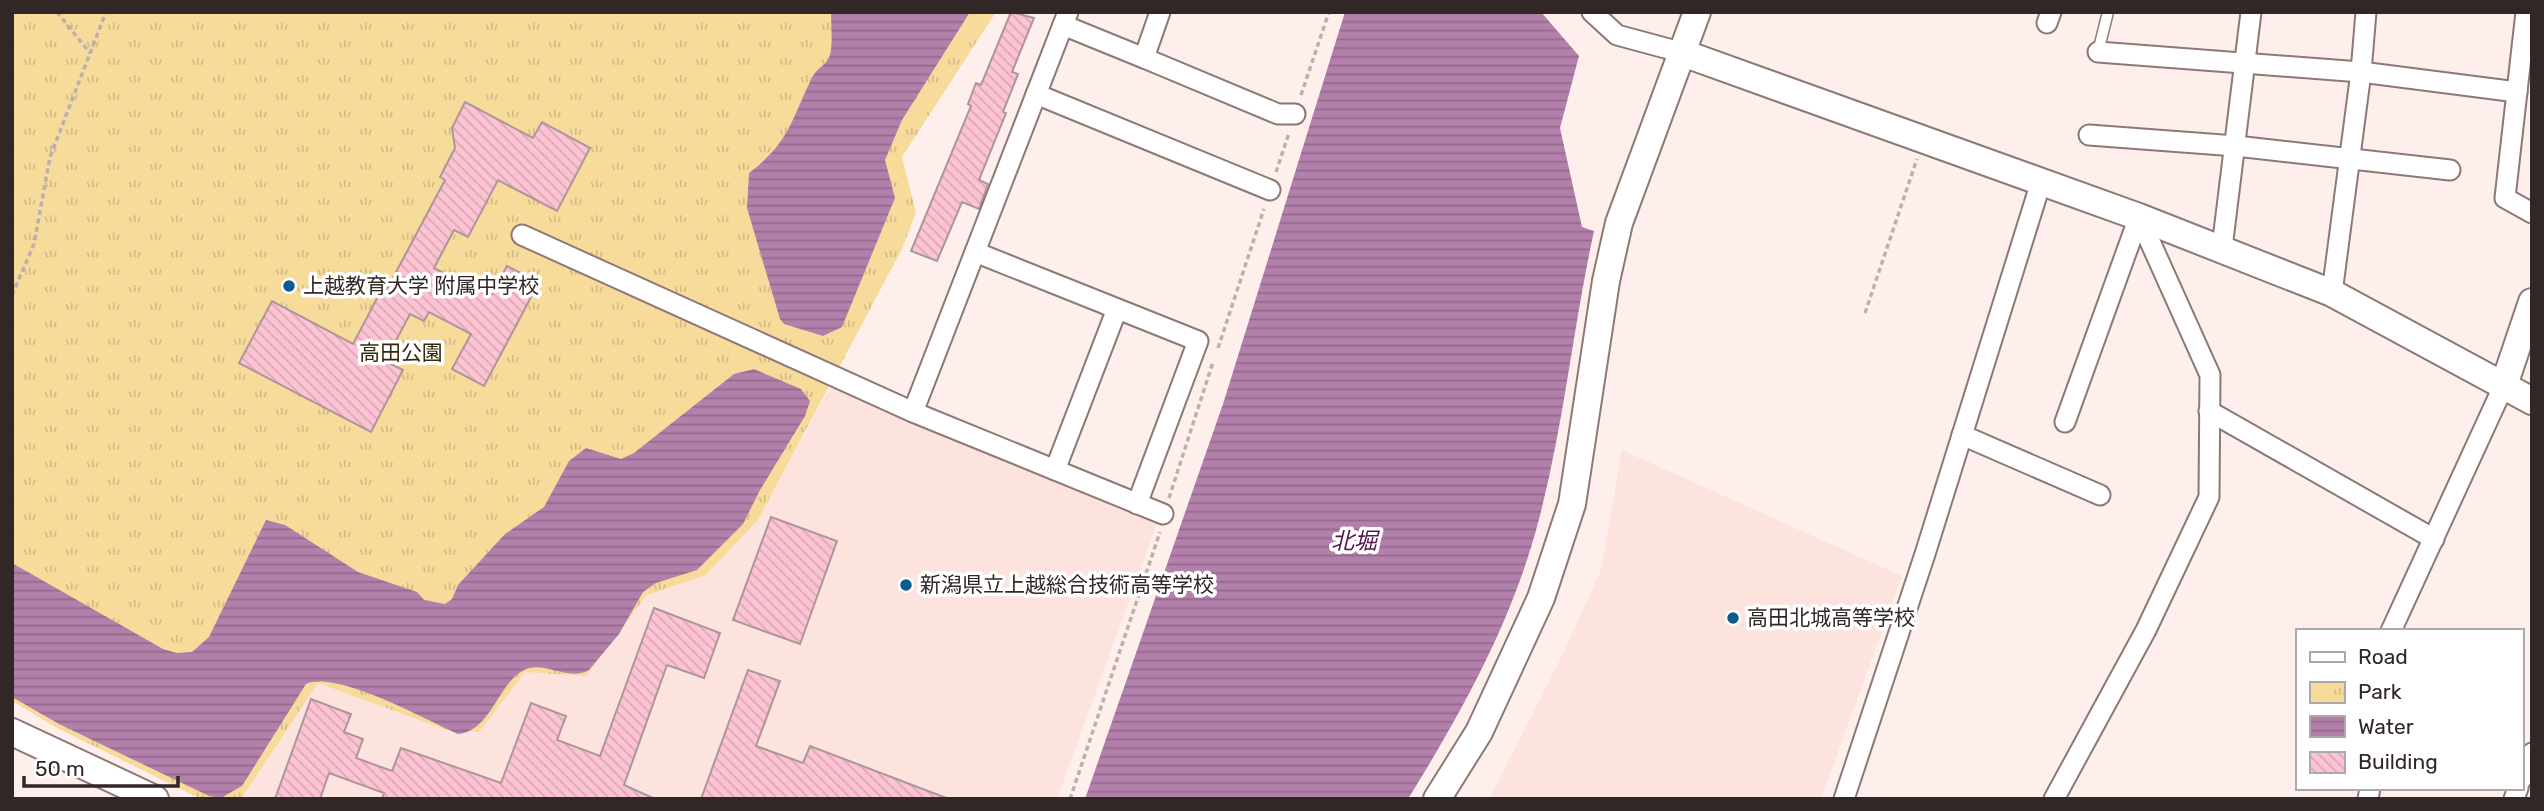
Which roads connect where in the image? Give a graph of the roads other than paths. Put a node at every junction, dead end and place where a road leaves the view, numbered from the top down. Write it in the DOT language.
graph roads {
  1 [pos="1160,12"];
  2 [pos="1592,12"];
  3 [pos="1697,12"];
  4 [pos="2108,12"];
  5 [pos="2252,12"];
  6 [pos="2366,12"];
  7 [pos="2526,12"];
  8 [pos="1066,19"];
  9 [pos="1680,52"];
  10 [pos="2098,52"];
  11 [pos="1144,58"];
  12 [pos="2247,62"];
  13 [pos="2361,72"];
  14 [pos="2517,92"];
  15 [pos="1037,94"];
  16 [pos="1295,114"];
  17 [pos="2089,135"];
  18 [pos="2236,146"];
  19 [pos="2350,158"];
  20 [pos="2450,170"];
  21 [pos="2041,182"];
  22 [pos="1270,190"];
  23 [pos="2532,213"];
  24 [pos="2139,217"];
  25 [pos="522,236"];
  26 [pos="2222,248"];
  27 [pos="975,252"];
  28 [pos="2332,293"];
  29 [pos="2532,302"];
  30 [pos="1117,309"];
  31 [pos="2504,385"];
  32 [pos="2532,401"];
  33 [pos="2209,411"];
  34 [pos="913,412"];
  35 [pos="2065,422"];
  36 [pos="1962,435"];
  37 [pos="1055,470"];
  38 [pos="2100,495"];
  39 [pos="1137,504"];
  40 [pos="1163,514"];
  41 [pos="2434,539"];
  42 [pos="2391,629"];
  43 [pos="12,732"];
  44 [pos="2532,753"];
  45 [pos="2523,775"];
  46 [pos="155,799"];
  47 [pos="1437,799"];
  48 [pos="1843,799"];
  49 [pos="2054,799"];
  1 -- 11 [label="street"];
  2 -- 9 [label="street"];
  3 -- 9 [label="street"];
  4 -- 10 [label="lane"];
  5 -- 12 [label="street"];
  6 -- 13 [label="street"];
  7 -- 14 [label="street"];
  8 -- 11 [label="street"];
  8 -- 15 [label="street"];
  9 -- 21 [label="street"];
  9 -- 47 [label="street"];
  10 -- 12 [label="street"];
  11 -- 16 [label="street"];
  12 -- 13 [label="street"];
  12 -- 18 [label="street"];
  13 -- 14 [label="street"];
  13 -- 19 [label="street"];
  14 -- 23 [label="street"];
  15 -- 22 [label="street"];
  15 -- 27 [label="street"];
  17 -- 18 [label="street"];
  18 -- 19 [label="street"];
  18 -- 26 [label="street"];
  19 -- 20 [label="street"];
  19 -- 28 [label="street"];
  21 -- 24 [label="street"];
  21 -- 36 [label="street"];
  24 -- 26 [label="street"];
  24 -- 33 [label="street"];
  24 -- 35 [label="street"];
  25 -- 34 [label="street"];
  26 -- 28 [label="street"];
  27 -- 30 [label="street"];
  27 -- 34 [label="street"];
  28 -- 31 [label="street"];
  29 -- 31 [label="street"];
  30 -- 37 [label="street"];
  30 -- 39 [label="street"];
  31 -- 32 [label="street"];
  31 -- 41 [label="street"];
  33 -- 41 [label="street"];
  33 -- 49 [label="street"];
  34 -- 37 [label="street"];
  36 -- 38 [label="street"];
  36 -- 48 [label="street"];
  37 -- 39 [label="street"];
  39 -- 40 [label="street"];
  41 -- 42 [label="street"];
  43 -- 46 [label="street"];
  44 -- 45 [label="street"];
}
